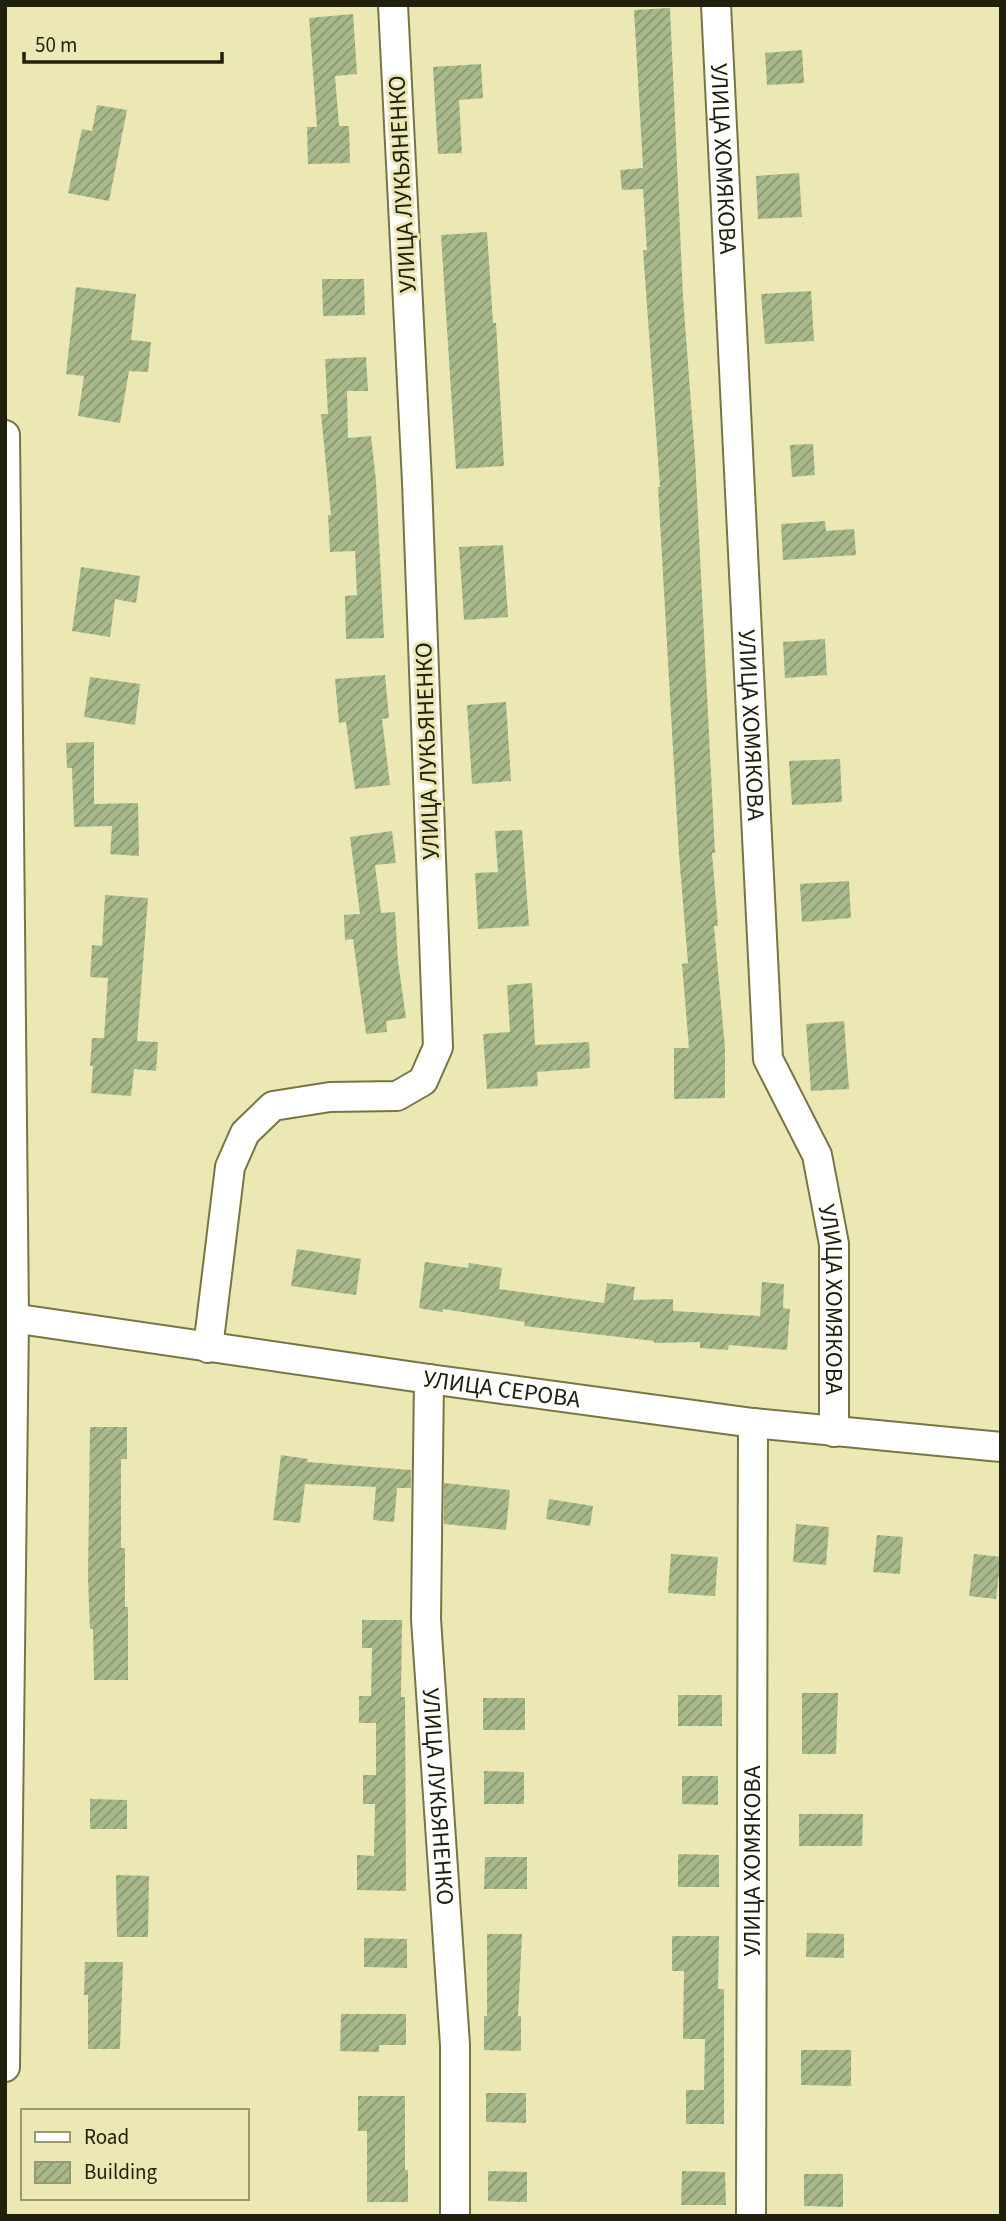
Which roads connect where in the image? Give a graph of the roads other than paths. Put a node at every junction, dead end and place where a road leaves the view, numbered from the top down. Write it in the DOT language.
graph roads {
  1 [pos="393,5"];
  2 [pos="716,5"];
  3 [pos="5,435"];
  4 [pos="9,1318"];
  5 [pos="208,1348"];
  6 [pos="429,1379"];
  7 [pos="753,1423"];
  8 [pos="834,1433"];
  9 [pos="1001,1447"];
  10 [pos="5,2067"];
  11 [pos="455,2216"];
  12 [pos="751,2216"];
  1 -- 5 [label="street, УЛИЦА ЛУКЬЯНЕНКО"];
  2 -- 8 [label="street, УЛИЦА ХОМЯКОВА"];
  3 -- 4 [label="street"];
  4 -- 5 [label="street, УЛИЦА СЕРОВА"];
  4 -- 10 [label="street"];
  5 -- 6 [label="street, УЛИЦА СЕРОВА"];
  6 -- 7 [label="street, УЛИЦА СЕРОВА"];
  6 -- 11 [label="street, УЛИЦА ЛУКЬЯНЕНКО"];
  7 -- 8 [label="street, УЛИЦА СЕРОВА"];
  7 -- 12 [label="street, УЛИЦА ХОМЯКОВА"];
  8 -- 9 [label="street, УЛИЦА СЕРОВА"];
}
